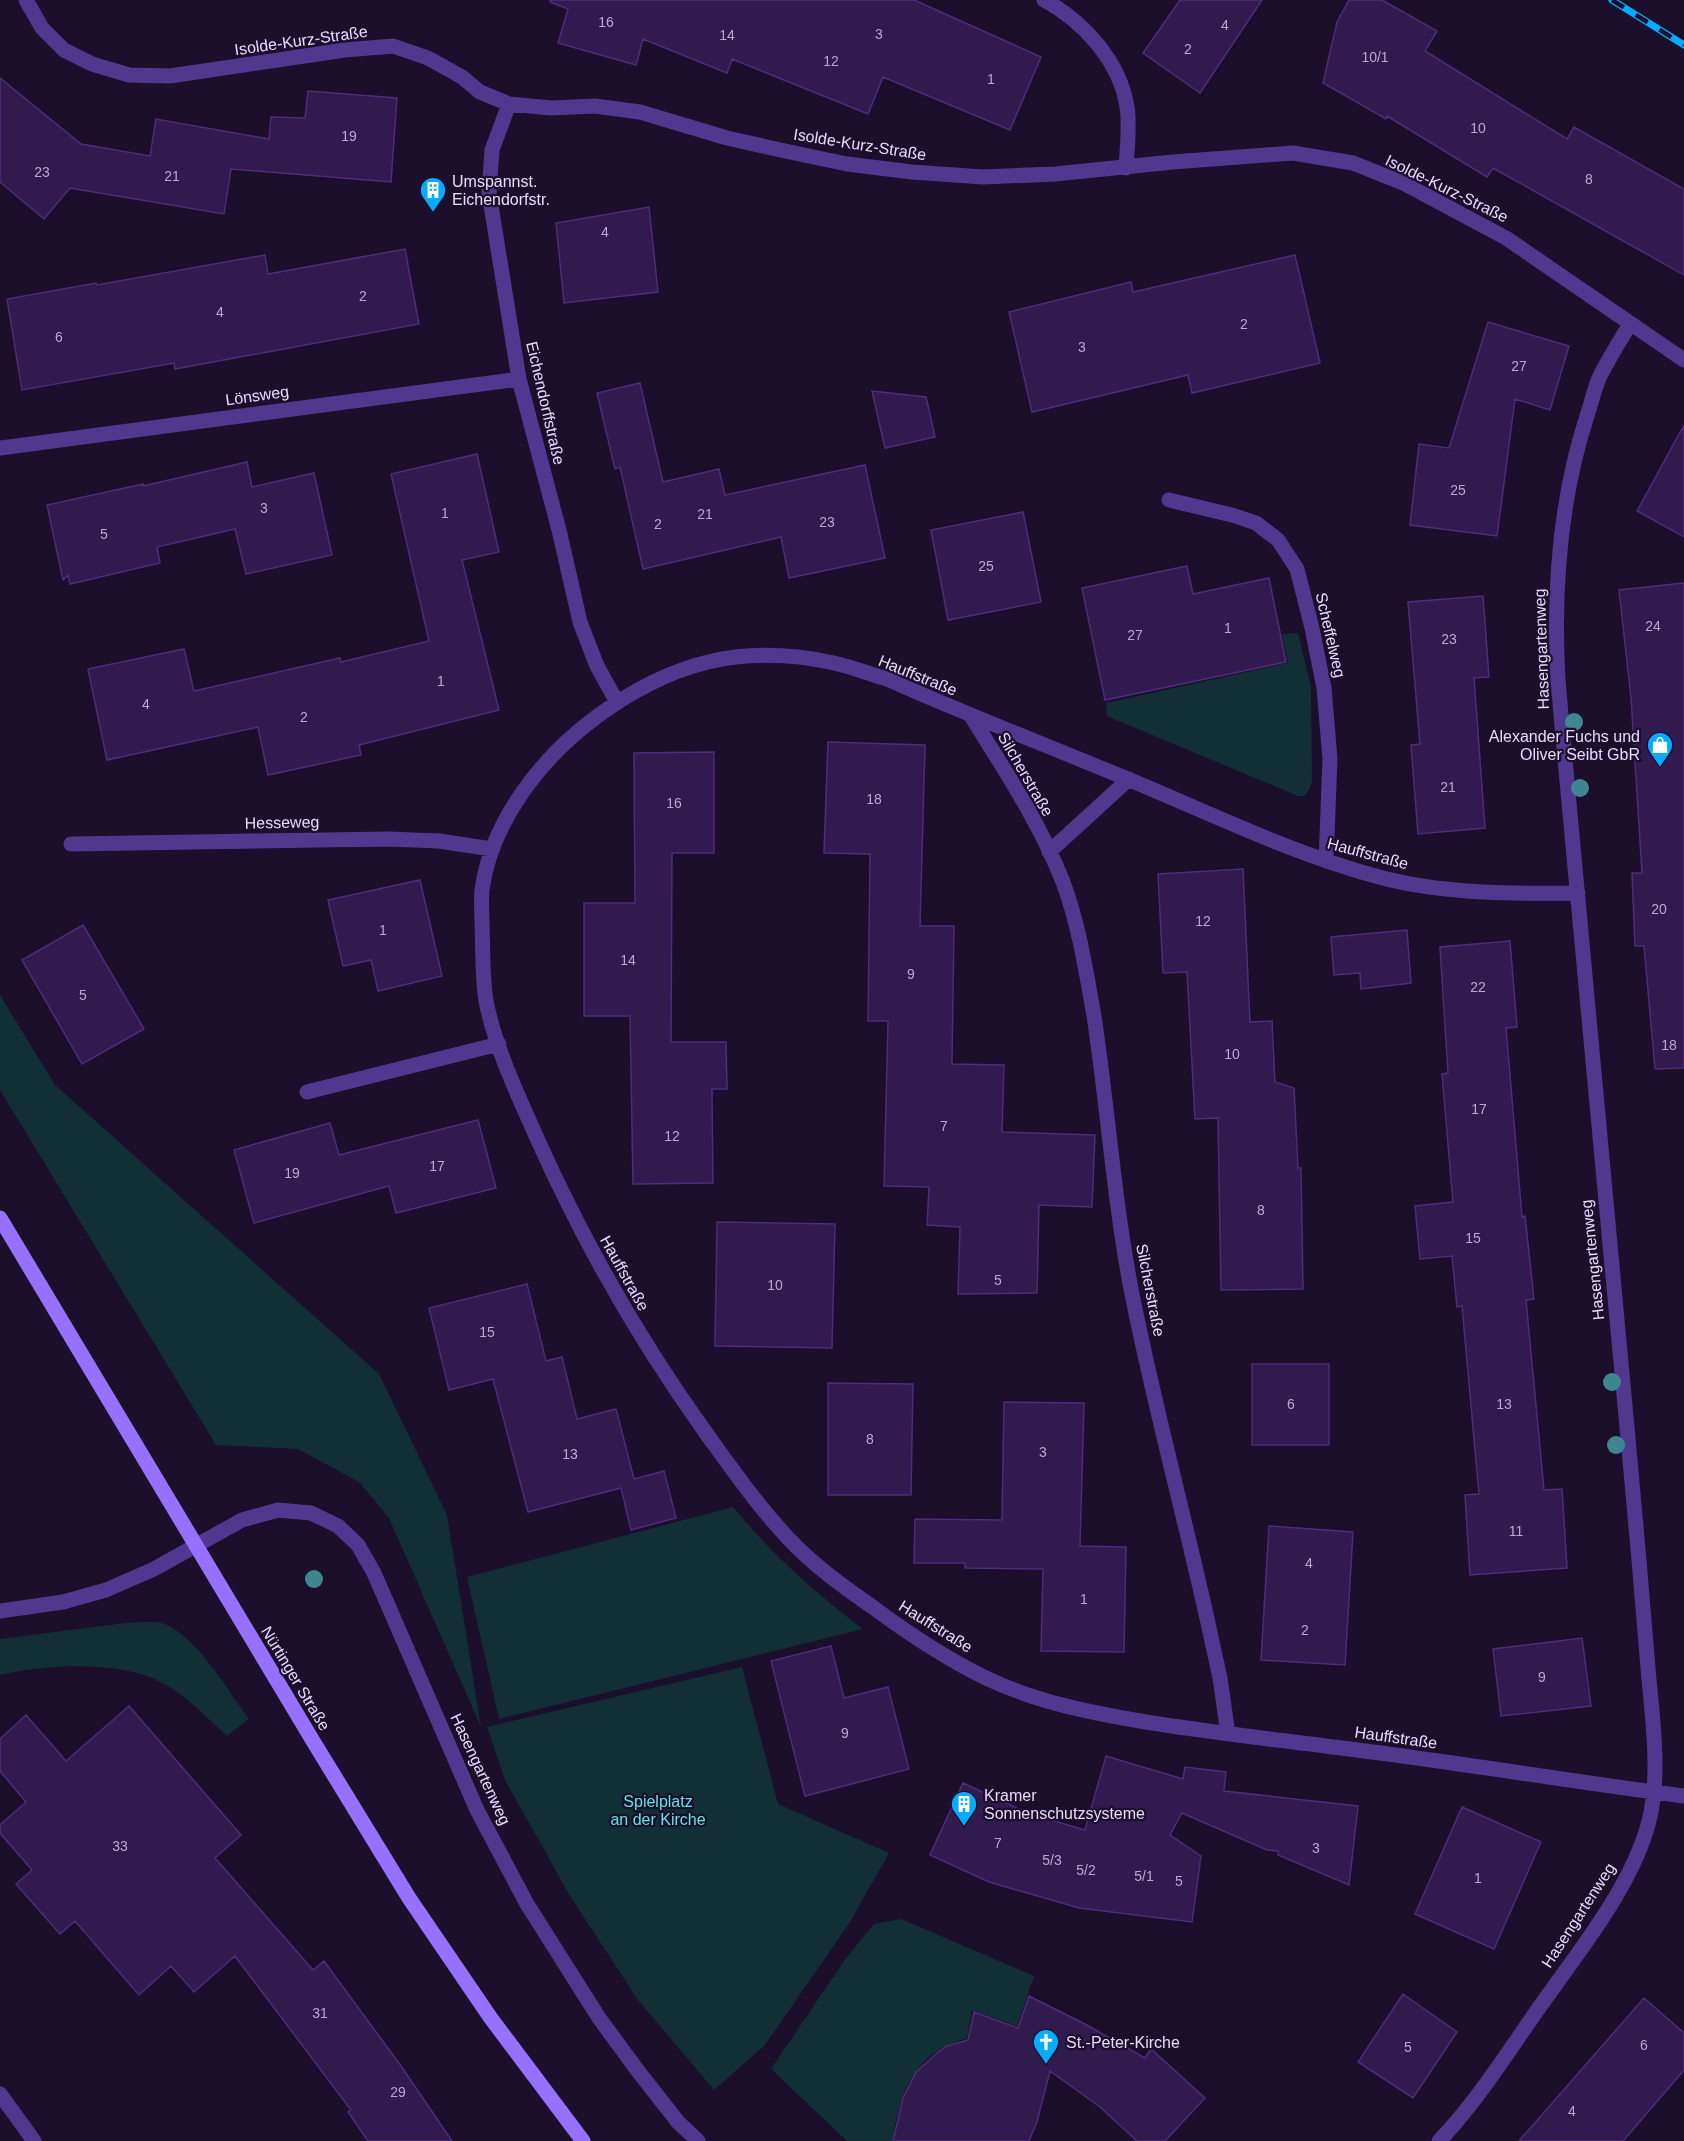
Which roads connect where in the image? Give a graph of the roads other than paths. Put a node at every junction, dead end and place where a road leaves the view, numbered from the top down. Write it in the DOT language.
graph roads {
  1 [pos="26,0"];
  2 [pos="1044,0"];
  3 [pos="508,104"];
  4 [pos="1126,168"];
  5 [pos="1630,324"];
  6 [pos="1684,360"];
  7 [pos="519,379"];
  8 [pos="0,448"];
  9 [pos="1169,500"];
  10 [pos="616,702"];
  11 [pos="971,716"];
  12 [pos="1129,779"];
  13 [pos="71,844"];
  14 [pos="492,849"];
  15 [pos="1049,852"];
  16 [pos="1326,861"];
  17 [pos="1578,892"];
  18 [pos="499,1044"];
  19 [pos="307,1092"];
  20 [pos="0,1218"];
  21 [pos="197,1546"];
  22 [pos="0,1611"];
  23 [pos="1228,1734"];
  24 [pos="1654,1792"];
  25 [pos="1684,1796"];
  26 [pos="0,2094"];
  27 [pos="34,2141"];
  28 [pos="583,2141"];
  29 [pos="698,2141"];
  30 [pos="1439,2141"];
  1 -- 3 [label="street, Isolde-Kurz-Straße"];
  2 -- 4 [label="street"];
  3 -- 4 [label="street, Isolde-Kurz-Straße"];
  3 -- 7 [label="street, Eichendorffstraße"];
  4 -- 5 [label="street, Isolde-Kurz-Straße"];
  5 -- 6 [label="street, Isolde-Kurz-Straße"];
  5 -- 17 [label="street, Hasengartenweg"];
  7 -- 8 [label="street, Lönsweg"];
  7 -- 10 [label="street, Eichendorffstraße"];
  9 -- 16 [label="street, Scheffelweg"];
  10 -- 11 [label="street, Hauffstraße"];
  10 -- 14 [label="street, Hauffstraße"];
  11 -- 12 [label="street, Hauffstraße"];
  11 -- 15 [label="street, Silcherstraße"];
  12 -- 15 [label="street"];
  12 -- 16 [label="street, Hauffstraße"];
  13 -- 14 [label="street, Hesseweg"];
  14 -- 18 [label="street, Hauffstraße"];
  15 -- 23 [label="street, Silcherstraße"];
  16 -- 17 [label="street, Hauffstraße"];
  17 -- 24 [label="street, Hasengartenweg"];
  18 -- 19 [label="street"];
  18 -- 23 [label="street, Hauffstraße"];
  20 -- 21 [label="street, Nürtinger Straße"];
  21 -- 22 [label="street, Hasengartenweg"];
  21 -- 28 [label="street, Nürtinger Straße"];
  21 -- 29 [label="street, Hasengartenweg"];
  23 -- 24 [label="street, Hauffstraße"];
  24 -- 25 [label="street, Hauffstraße"];
  24 -- 30 [label="street, Hasengartenweg"];
  26 -- 27 [label="street"];
}
